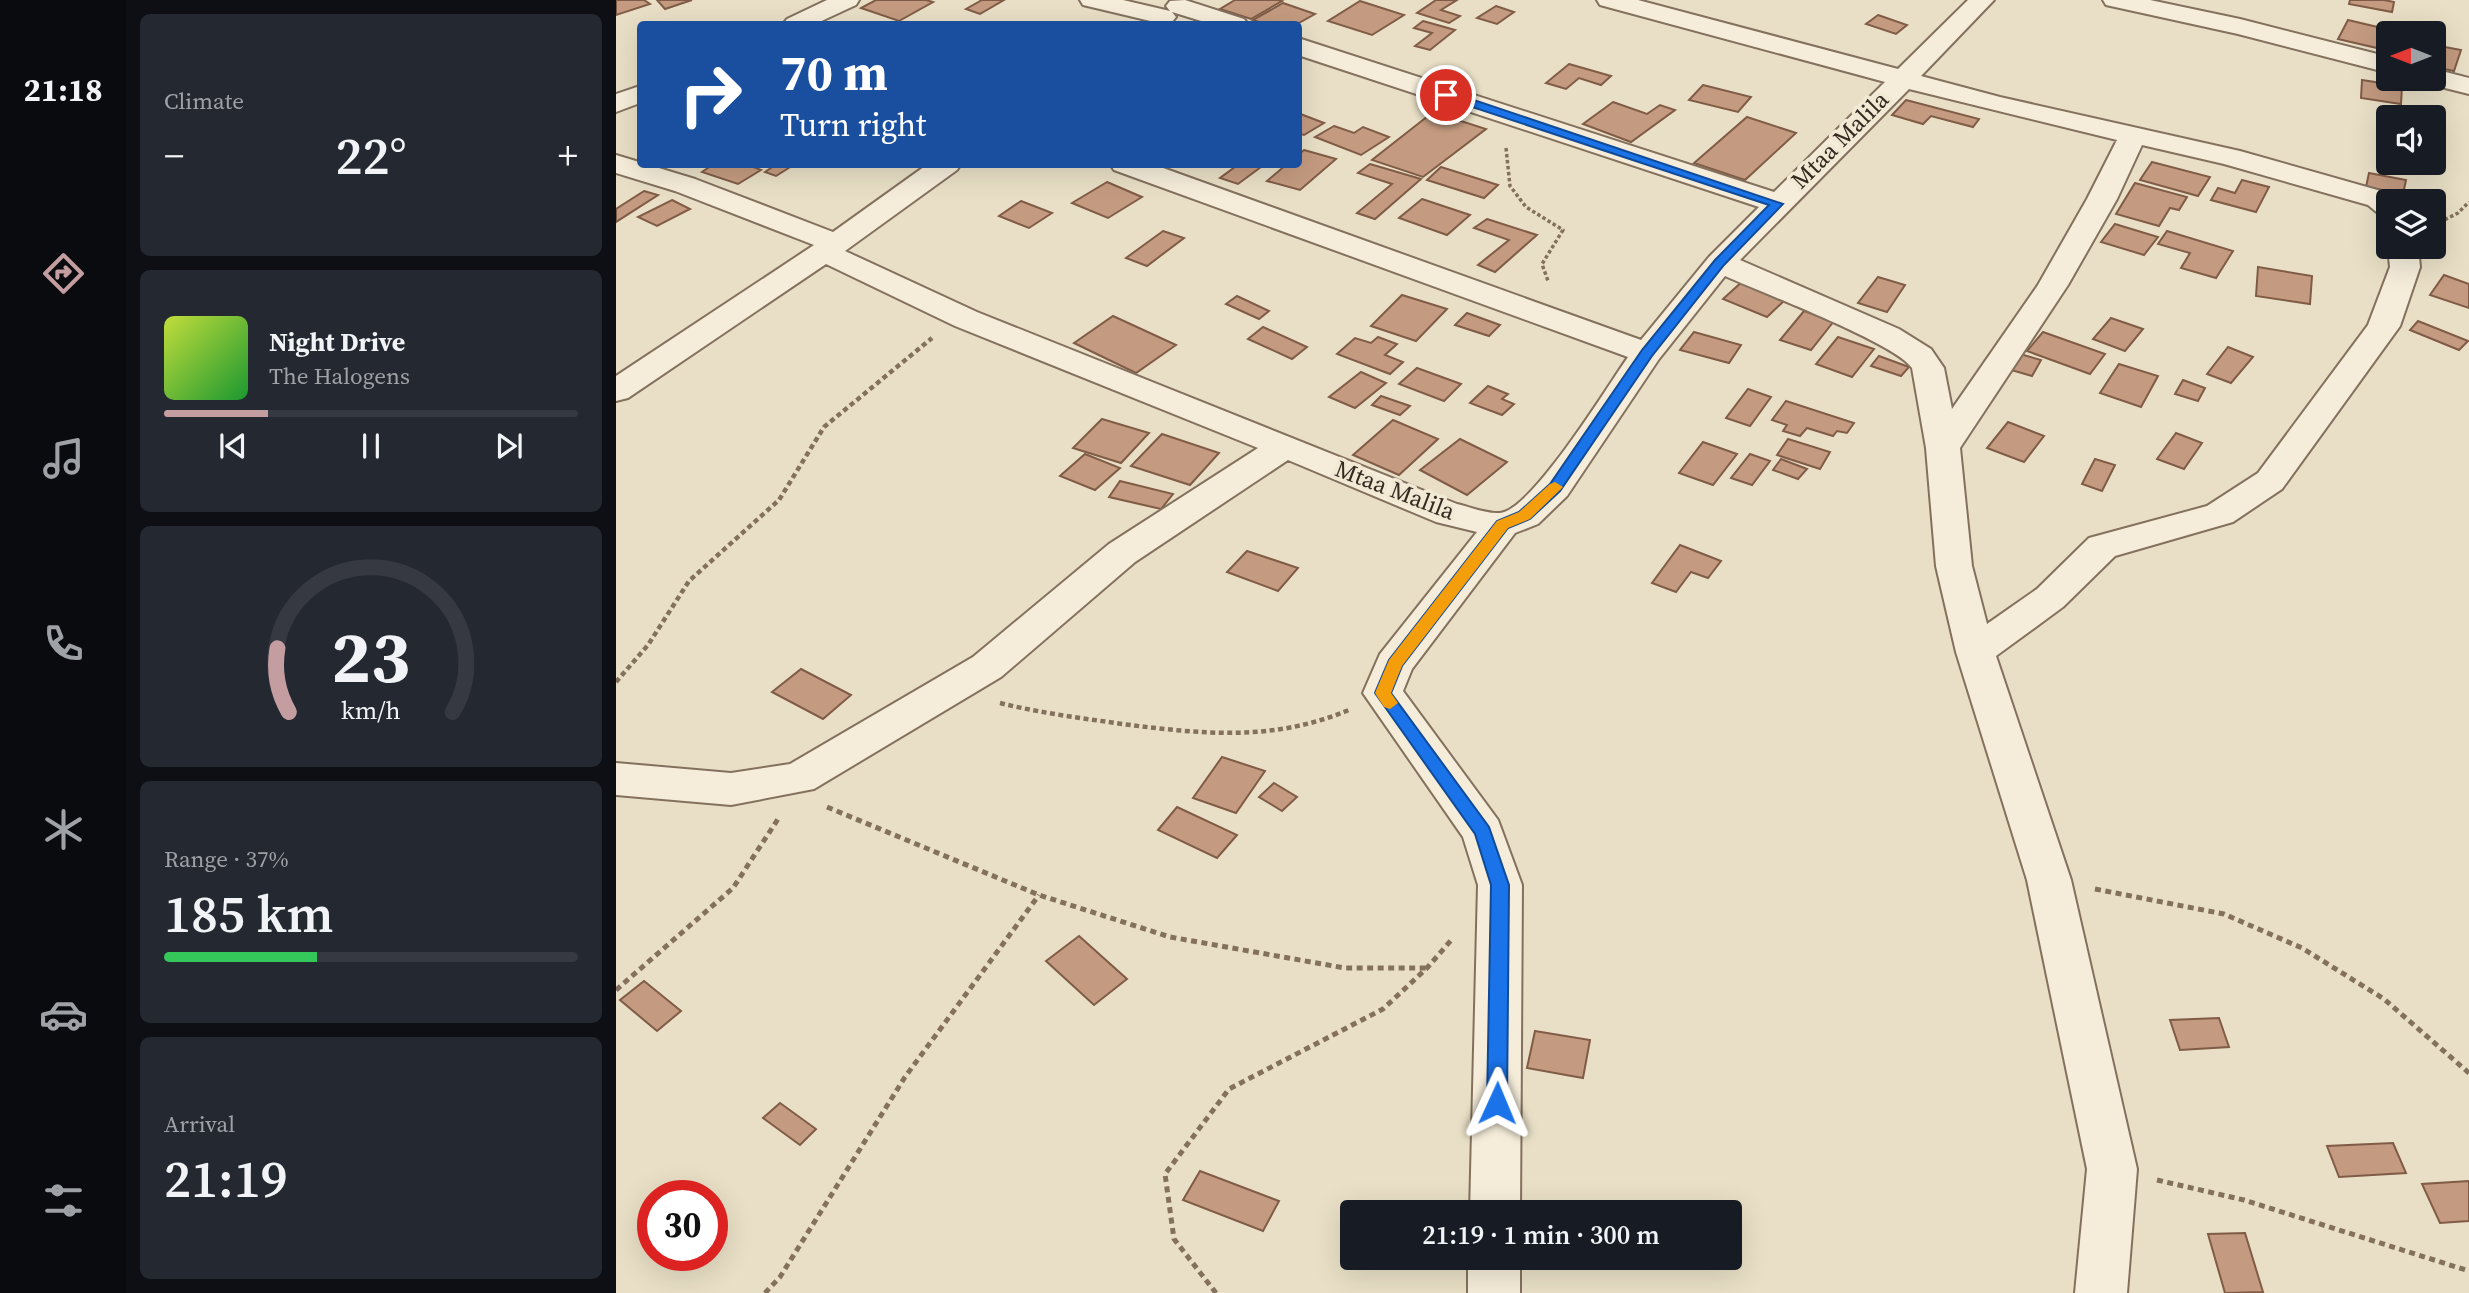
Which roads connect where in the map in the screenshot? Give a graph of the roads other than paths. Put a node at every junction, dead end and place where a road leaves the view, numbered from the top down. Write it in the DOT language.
graph roads {
  1 [pos="847,0"];
  2 [pos="1092,0"];
  3 [pos="1609,0"];
  4 [pos="1982,0"];
  5 [pos="2115,0"];
  6 [pos="1171,12"];
  7 [pos="802,21"];
  8 [pos="1219,21"];
  9 [pos="1302,47"];
  10 [pos="2376,61"];
  11 [pos="1901,79"];
  12 [pos="2446,80"];
  13 [pos="2469,86"];
  14 [pos="637,94"];
  15 [pos="616,104"];
  16 [pos="2133,135"];
  17 [pos="616,164"];
  18 [pos="941,168"];
  19 [pos="1135,168"];
  20 [pos="2376,199"];
  21 [pos="1777,204"];
  22 [pos="830,247"];
  23 [pos="2404,259"];
  24 [pos="1720,263"];
  25 [pos="1647,353"];
  26 [pos="616,391"];
  27 [pos="1285,446"];
  28 [pos="1943,448"];
  29 [pos="1503,525"];
  30 [pos="1975,652"];
  31 [pos="616,779"];
  32 [pos="1495,1200"];
  33 [pos="1494,1270"];
  34 [pos="1494,1293"];
  35 [pos="2101,1293"];
  1 -- 7 [label="street"];
  2 -- 6 [label="street"];
  3 -- 11 [label="street"];
  4 -- 11 [label="street, Mtaa Malila"];
  5 -- 10 [label="street"];
  6 -- 8 [label="street"];
  9 -- 21 [label="street"];
  11 -- 16 [label="street"];
  11 -- 21 [label="street, Mtaa Malila"];
  12 -- 13 [label="street"];
  14 -- 15 [label="street"];
  16 -- 20 [label="street"];
  16 -- 28 [label="street"];
  17 -- 22 [label="street, Mtaa Malila"];
  18 -- 22 [label="street"];
  19 -- 25 [label="street"];
  21 -- 24 [label="street, Mtaa Malila"];
  22 -- 26 [label="street"];
  22 -- 27 [label="street, Mtaa Malila"];
  23 -- 30 [label="street"];
  24 -- 25 [label="street, Mtaa Malila"];
  24 -- 28 [label="street"];
  25 -- 29 [label="street, Mtaa Malila"];
  27 -- 29 [label="street, Mtaa Malila"];
  27 -- 31 [label="street"];
  28 -- 30 [label="street"];
  29 -- 32 [label="street"];
  30 -- 35 [label="street"];
  33 -- 34 [label="street"];
}
